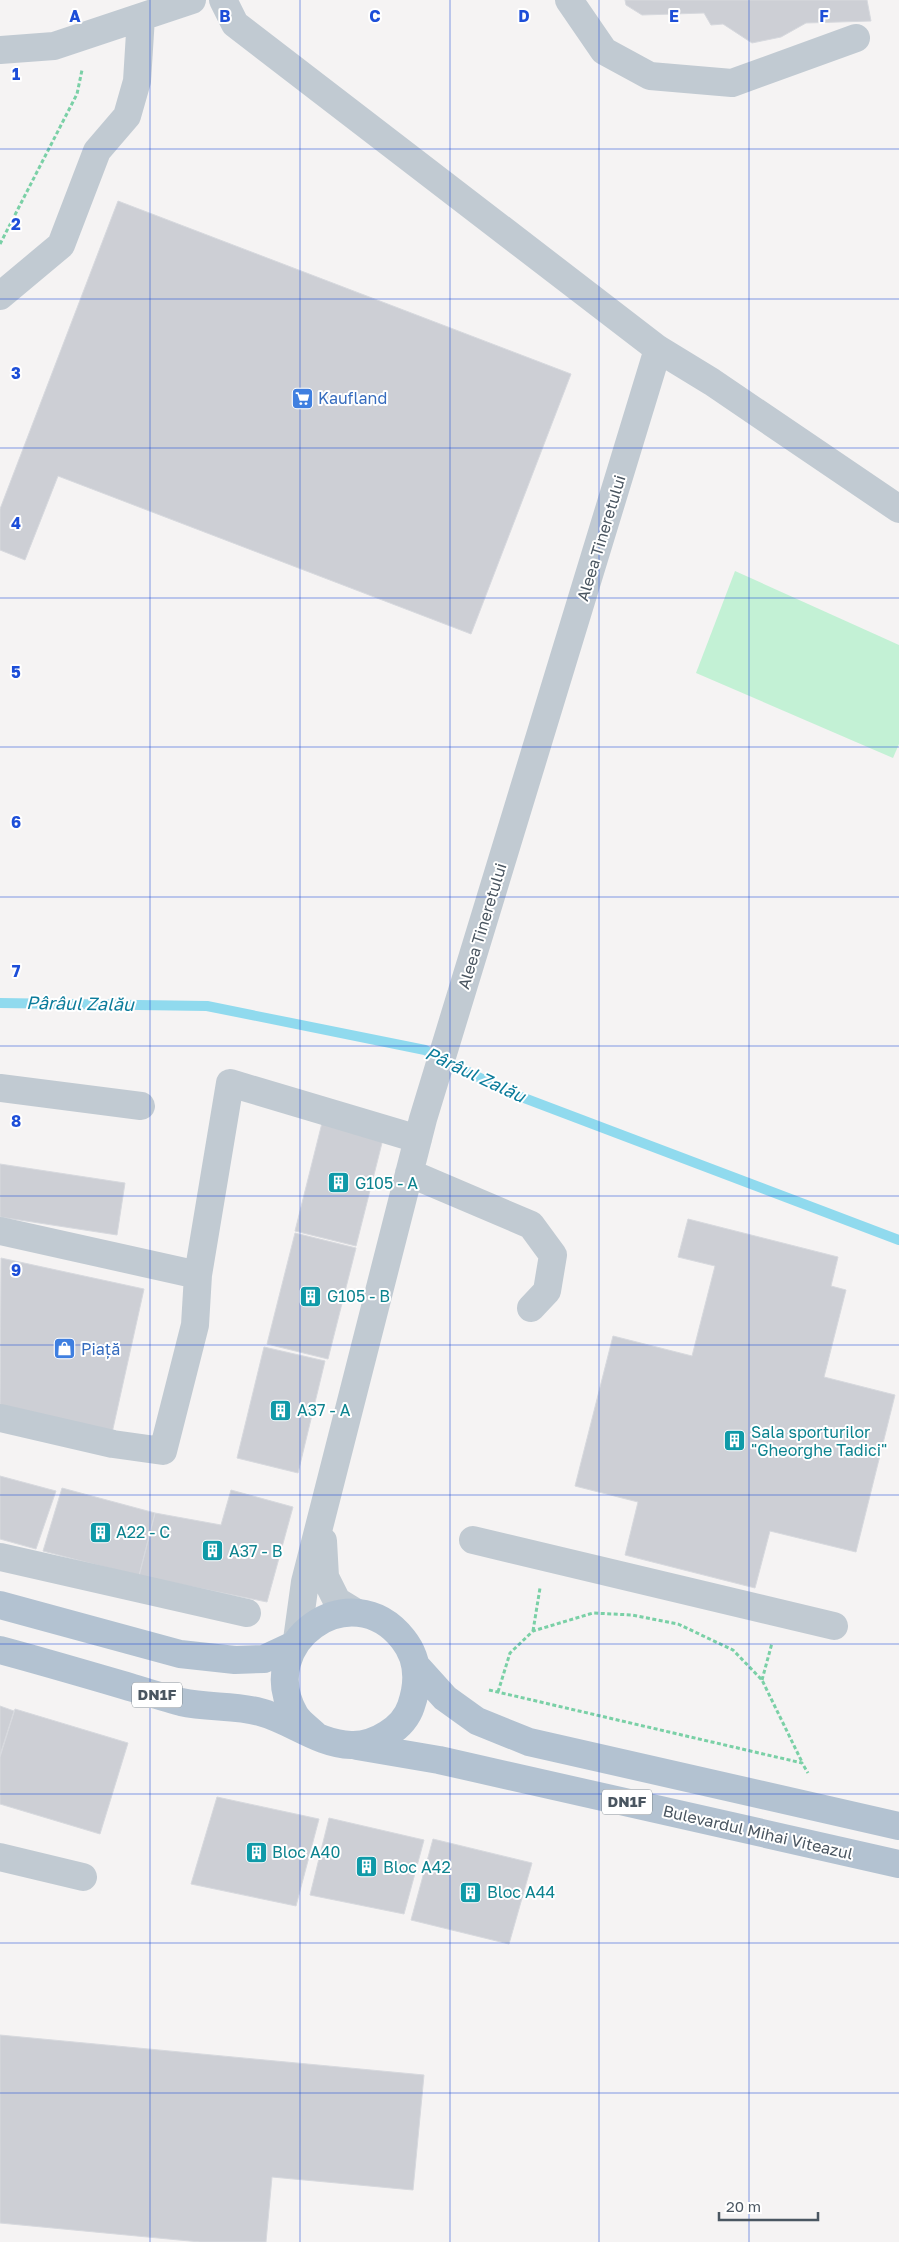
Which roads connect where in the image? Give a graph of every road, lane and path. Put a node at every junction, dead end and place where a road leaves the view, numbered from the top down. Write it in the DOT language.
graph roads {
  1 [pos="192,0"];
  2 [pos="223,0"];
  3 [pos="568,0"];
  4 [pos="141,17"];
  5 [pos="88,35"];
  6 [pos="856,38"];
  7 [pos="0,50"];
  8 [pos="0,244"];
  9 [pos="0,296"];
  10 [pos="658,349"];
  11 [pos="899,509"];
  12 [pos="0,1088"];
  13 [pos="141,1106"];
  14 [pos="420,1129"];
  15 [pos="409,1173"];
  16 [pos="0,1231"];
  17 [pos="198,1275"];
  18 [pos="531,1308"];
  19 [pos="0,1418"];
  20 [pos="324,1507"];
  21 [pos="473,1540"];
  22 [pos="0,1557"];
  23 [pos="546,1558"];
  24 [pos="0,1605"];
  25 [pos="355,1612"];
  26 [pos="247,1613"];
  27 [pos="779,1613"];
  28 [pos="834,1626"];
  29 [pos="533,1631"];
  30 [pos="295,1642"];
  31 [pos="0,1650"];
  32 [pos="417,1667"];
  33 [pos="762,1680"];
  34 [pos="480,1687"];
  35 [pos="498,1692"];
  36 [pos="314,1734"];
  37 [pos="354,1745"];
  38 [pos="802,1763"];
  39 [pos="826,1809"];
  40 [pos="899,1826"];
  41 [pos="0,1857"];
  42 [pos="899,1864"];
  43 [pos="83,1877"];
  1 -- 4 [label="street"];
  2 -- 10 [label="street"];
  3 -- 6 [label="street"];
  4 -- 5 [label="street"];
  4 -- 9 [label="street"];
  5 -- 7 [label="street"];
  5 -- 8 [label="path"];
  10 -- 11 [label="street"];
  10 -- 14 [label="street, Aleea Tineretului"];
  12 -- 13 [label="street"];
  14 -- 15 [label="street, Aleea Tineretului"];
  14 -- 17 [label="street"];
  15 -- 18 [label="street"];
  15 -- 20 [label="street, Aleea Tineretului"];
  16 -- 17 [label="street"];
  17 -- 19 [label="street"];
  20 -- 25 [label="street, Aleea Tineretului"];
  20 -- 30 [label="street, Aleea Tineretului"];
  21 -- 23 [label="street"];
  22 -- 26 [label="street"];
  23 -- 27 [label="street"];
  23 -- 29 [label="path"];
  24 -- 30 [label="main road, DN1F"];
  25 -- 30 [label="main road, DN1F"];
  25 -- 32 [label="main road, DN1F"];
  27 -- 28 [label="street"];
  27 -- 33 [label="path"];
  29 -- 33 [label="path"];
  29 -- 35 [label="path"];
  30 -- 36 [label="main road, DN1F"];
  31 -- 36 [label="main road, DN1F"];
  32 -- 37 [label="main road, DN1F"];
  32 -- 39 [label="main road, DN1F"];
  33 -- 38 [label="path"];
  34 -- 35 [label="path"];
  35 -- 38 [label="path"];
  36 -- 37 [label="main road, DN1F"];
  37 -- 42 [label="main road, Bulevardul Mihai Viteazul / DN1F"];
  38 -- 39 [label="path"];
  39 -- 40 [label="main road, DN1F"];
  41 -- 43 [label="street"];
}
